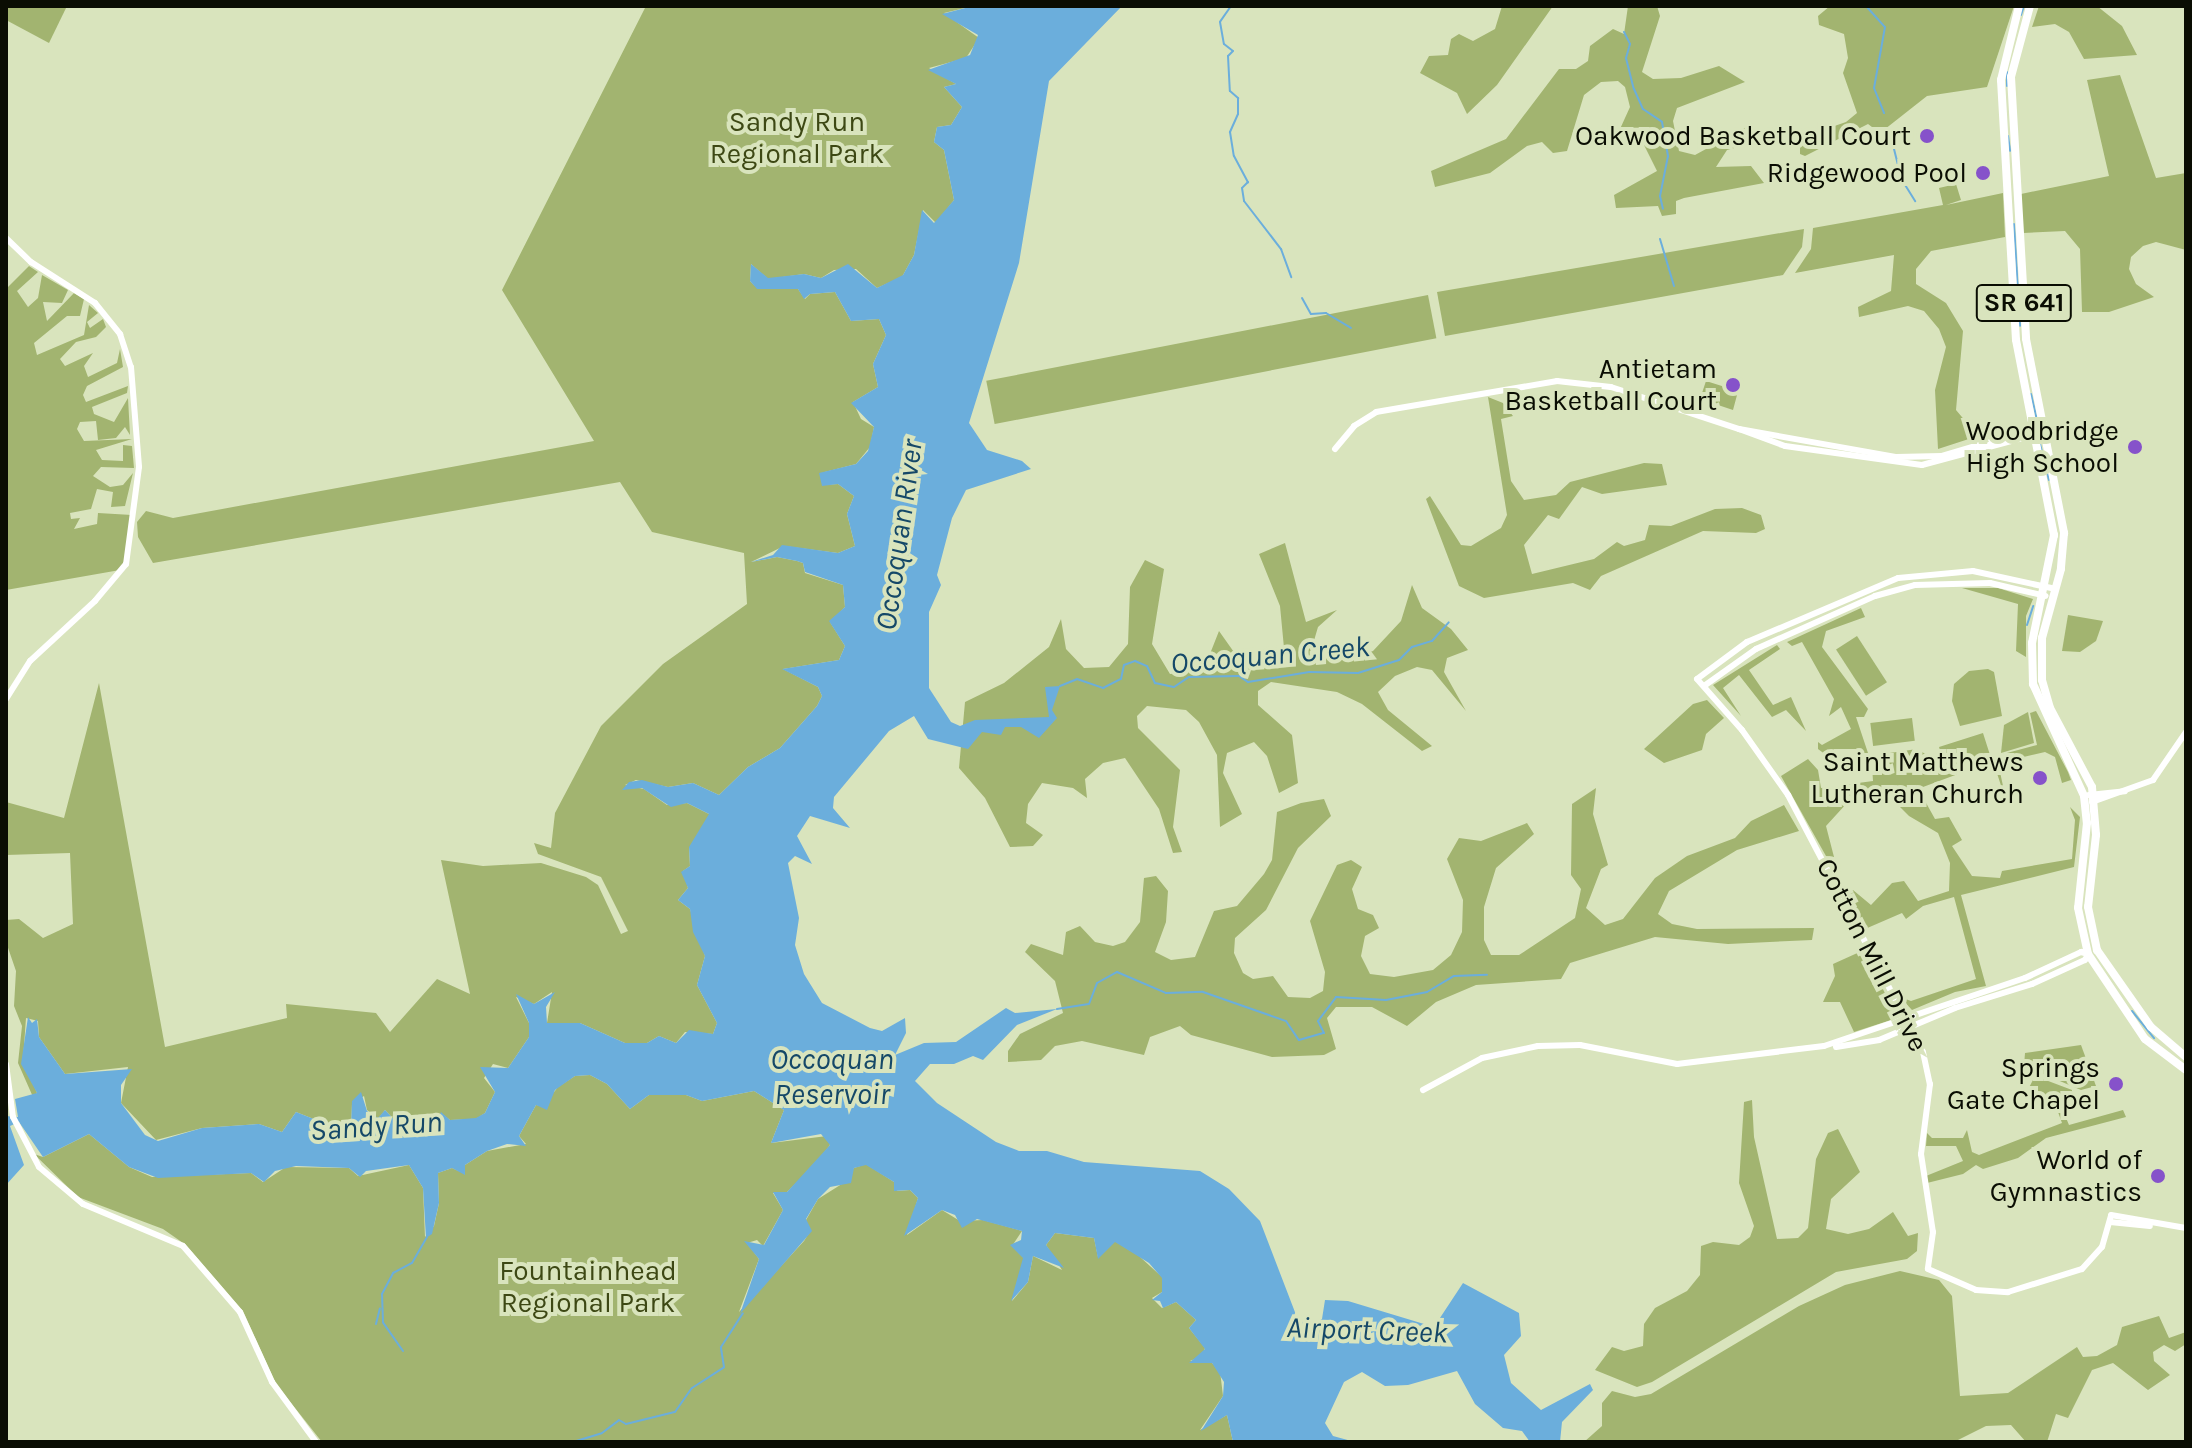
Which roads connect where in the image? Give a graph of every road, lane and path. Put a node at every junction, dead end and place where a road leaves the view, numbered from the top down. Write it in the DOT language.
graph roads {
  1 [pos="2019,6"];
  2 [pos="2030,6"];
  3 [pos="6,238"];
  4 [pos="2044,429"];
  5 [pos="2033,432"];
  6 [pos="1335,449"];
  7 [pos="2046,585"];
  8 [pos="2056,589"];
  9 [pos="2043,595"];
  10 [pos="2053,599"];
  11 [pos="1704,686"];
  12 [pos="6,699"];
  13 [pos="2186,732"];
  14 [pos="2089,799"];
  15 [pos="2097,950"];
  16 [pos="2088,954"];
  17 [pos="1939,1010"];
  18 [pos="1906,1019"];
  19 [pos="1910,1027"];
  20 [pos="2165,1041"];
  21 [pos="1824,1046"];
  22 [pos="2156,1050"];
  23 [pos="2186,1057"];
  24 [pos="6,1064"];
  25 [pos="2186,1070"];
  26 [pos="1423,1090"];
  27 [pos="2186,1230"];
  28 [pos="316,1442"];
  1 -- 5 [label="main road, SR 641"];
  2 -- 4 [label="main road, SR 641"];
  3 -- 12 [label="street"];
  4 -- 5 [label="street"];
  4 -- 8 [label="main road, SR 641"];
  5 -- 6 [label="street"];
  5 -- 7 [label="main road, SR 641"];
  7 -- 8 [label="street"];
  7 -- 9 [label="main road, SR 641"];
  7 -- 11 [label="street, Cotton Mill Drive"];
  8 -- 10 [label="main road, SR 641"];
  9 -- 10 [label="street"];
  9 -- 11 [label="street"];
  9 -- 14 [label="main road, SR 641"];
  10 -- 14 [label="main road, SR 641"];
  11 -- 18 [label="street, Cotton Mill Drive"];
  13 -- 14 [label="street"];
  14 -- 15 [label="main road, SR 641"];
  14 -- 16 [label="main road, SR 641"];
  15 -- 16 [label="street"];
  15 -- 20 [label="main road, SR 641"];
  16 -- 17 [label="street"];
  16 -- 22 [label="main road, SR 641"];
  17 -- 18 [label="street"];
  17 -- 19 [label="street"];
  18 -- 19 [label="street, Cotton Mill Drive"];
  18 -- 21 [label="street"];
  19 -- 21 [label="street"];
  19 -- 27 [label="street, Cotton Mill Drive"];
  20 -- 22 [label="main road"];
  20 -- 23 [label="main road, SR 641"];
  21 -- 26 [label="street"];
  22 -- 25 [label="main road, SR 641"];
  24 -- 28 [label="street"];
}
